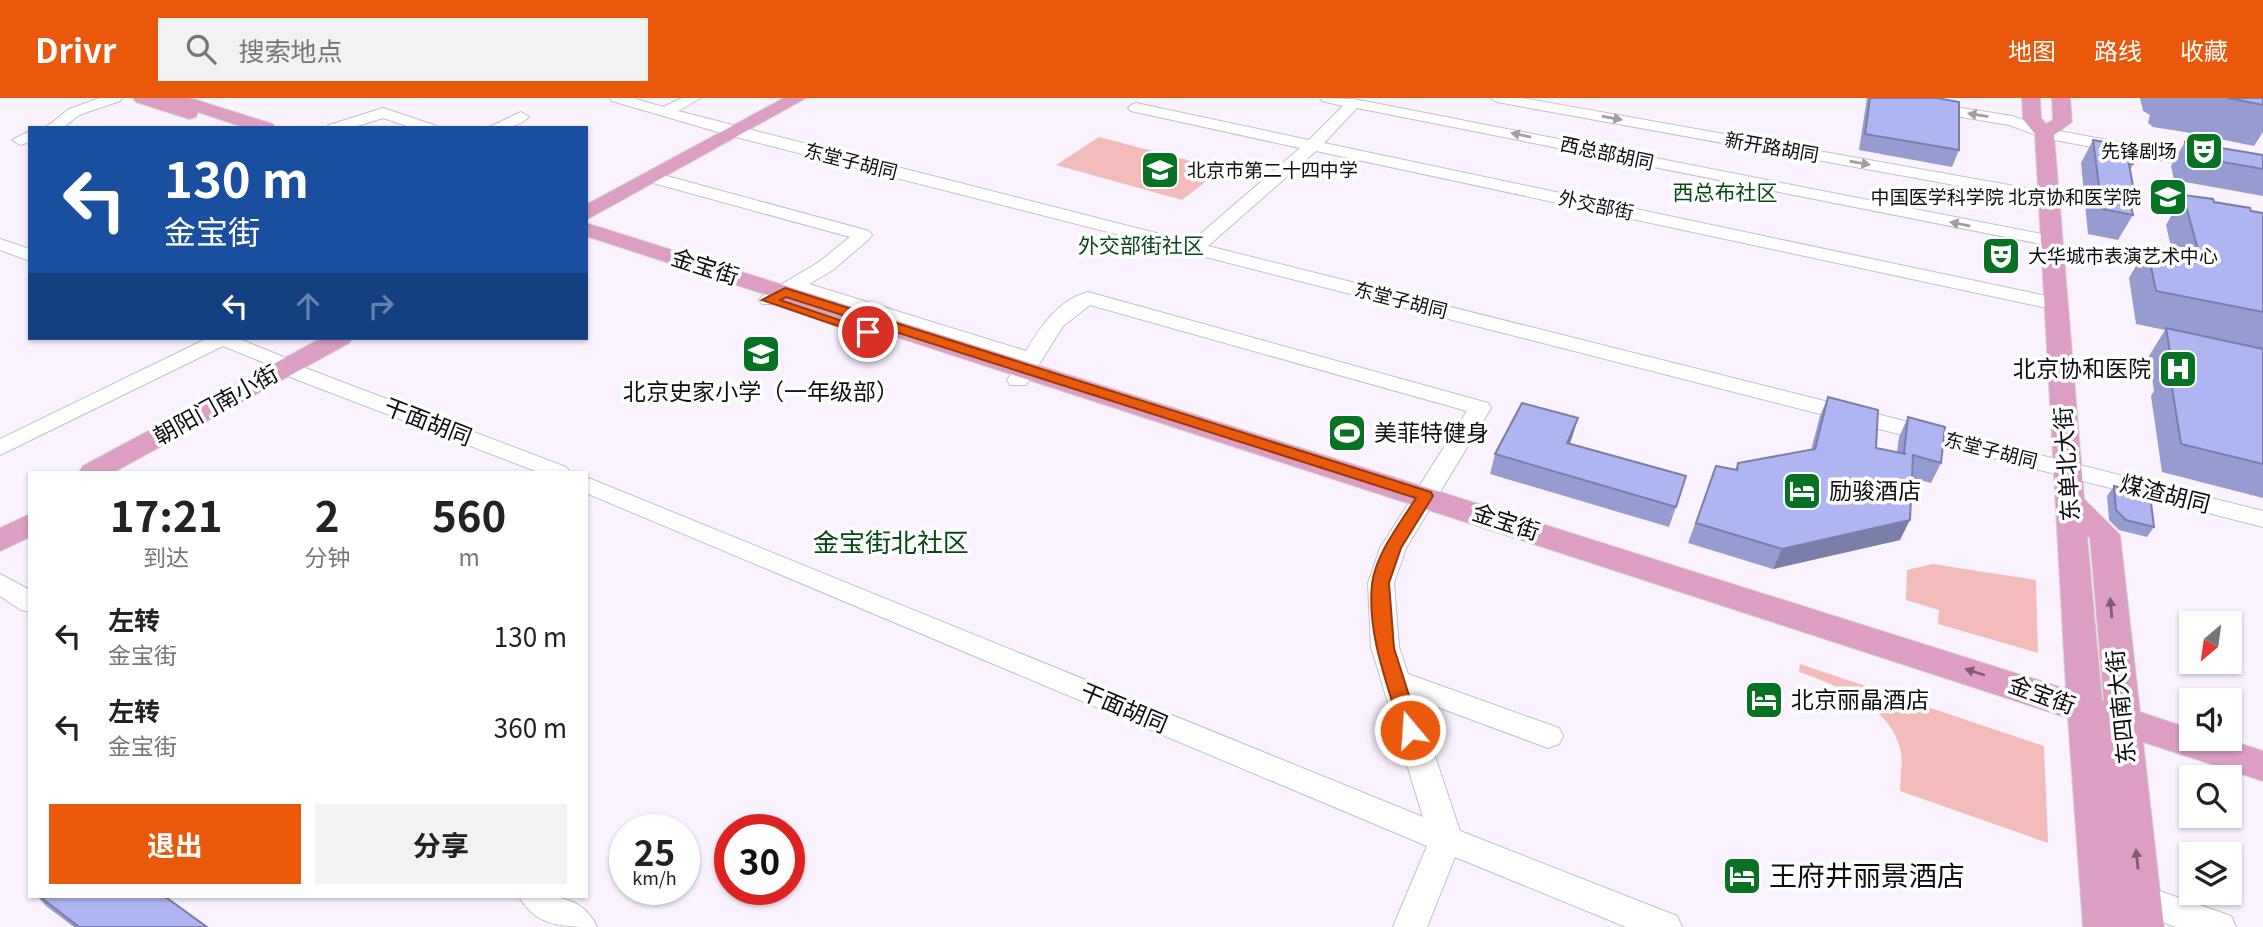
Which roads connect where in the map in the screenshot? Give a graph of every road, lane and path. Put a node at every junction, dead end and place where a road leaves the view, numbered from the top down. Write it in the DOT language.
graph roads {
  1 [pos="115,98"];
  2 [pos="142,98"];
  3 [pos="172,98"];
  4 [pos="617,98"];
  5 [pos="694,98"];
  6 [pos="777,98"];
  7 [pos="797,98"];
  8 [pos="1872,98"];
  9 [pos="2031,98"];
  10 [pos="2061,98"];
  11 [pos="1340,100"];
  12 [pos="1560,103"];
  13 [pos="1136,108"];
  14 [pos="1501,112"];
  15 [pos="664,113"];
  16 [pos="521,117"];
  17 [pos="56,126"];
  18 [pos="228,126"];
  19 [pos="260,126"];
  20 [pos="341,126"];
  21 [pos="423,126"];
  22 [pos="500,126"];
  23 [pos="728,130"];
  24 [pos="2044,135"];
  25 [pos="1313,145"];
  26 [pos="2263,174"];
  27 [pos="653,177"];
  28 [pos="2048,197"];
  29 [pos="588,201"];
  30 [pos="588,213"];
  31 [pos="588,230"];
  32 [pos="588,241"];
  33 [pos="2051,241"];
  34 [pos="0,244"];
  35 [pos="1195,248"];
  36 [pos="28,255"];
  37 [pos="783,293"];
  38 [pos="2056,304"];
  39 [pos="217,340"];
  40 [pos="226,340"];
  41 [pos="337,340"];
  42 [pos="357,340"];
  43 [pos="294,369"];
  44 [pos="1025,370"];
  45 [pos="0,448"];
  46 [pos="95,471"];
  47 [pos="123,471"];
  48 [pos="555,471"];
  49 [pos="588,485"];
  50 [pos="2068,486"];
  51 [pos="1420,503"];
  52 [pos="28,508"];
  53 [pos="2263,519"];
  54 [pos="0,523"];
  55 [pos="28,525"];
  56 [pos="0,541"];
  57 [pos="0,583"];
  58 [pos="28,602"];
  59 [pos="1394,680"];
  60 [pos="2085,710"];
  61 [pos="2122,722"];
  62 [pos="1548,736"];
  63 [pos="2263,766"];
  64 [pos="1446,838"];
  65 [pos="2100,885"];
  66 [pos="539,898"];
  67 [pos="2142,913"];
  68 [pos="580,927"];
  69 [pos="1410,927"];
  70 [pos="1665,927"];
  71 [pos="2104,927"];
  72 [pos="2219,927"];
  1 -- 17 [label="street"];
  2 -- 18 [label="main road"];
  3 -- 19 [label="main road"];
  4 -- 15 [label="street, 东堂子胡同"];
  5 -- 15 [label="street"];
  6 -- 23 [label="main road"];
  7 -- 23 [label="main road"];
  24 -- 8 [label="street, one-way"];
  9 -- 24 [label="main road, 东单北大街"];
  10 -- 24 [label="main road"];
  11 -- 14 [label="street, 西总部胡同"];
  11 -- 25 [label="street"];
  12 -- 14 [label="street, 新开路胡同"];
  12 -- 28 [label="street, 新开路胡同, one-way"];
  13 -- 25 [label="street, 外交部街"];
  33 -- 14 [label="street, 西总部胡同, one-way"];
  15 -- 23 [label="street, 东堂子胡同"];
  16 -- 22 [label="street"];
  20 -- 21 [label="street"];
  23 -- 27 [label="main road"];
  23 -- 29 [label="main road"];
  23 -- 35 [label="street, 东堂子胡同"];
  24 -- 26 [label="street"];
  24 -- 28 [label="main road, 东单北大街"];
  25 -- 35 [label="street"];
  25 -- 38 [label="street, 外交部街"];
  27 -- 30 [label="main road"];
  27 -- 37 [label="street"];
  28 -- 33 [label="main road, 东单北大街"];
  31 -- 37 [label="main road, 金宝街"];
  32 -- 37 [label="main road, 金宝街"];
  33 -- 38 [label="main road, 东单北大街"];
  34 -- 36 [label="street"];
  35 -- 50 [label="street, 东堂子胡同"];
  37 -- 44 [label="main road, 金宝街"];
  38 -- 50 [label="main road, 东单北大街"];
  39 -- 45 [label="street"];
  40 -- 43 [label="street, 干面胡同"];
  41 -- 43 [label="main road, 朝阳门南小街"];
  42 -- 43 [label="main road, 朝阳门南小街"];
  43 -- 46 [label="main road, 朝阳门南小街"];
  43 -- 47 [label="main road, 朝阳门南小街"];
  43 -- 48 [label="street, 干面胡同"];
  44 -- 51 [label="main road, 金宝街"];
  44 -- 51 [label="street"];
  49 -- 64 [label="street, 干面胡同"];
  50 -- 53 [label="street, 煤渣胡同"];
  50 -- 60 [label="main road, 东单北大街"];
  61 -- 50 [label="main road, 东四南大街, one-way"];
  51 -- 59 [label="street"];
  51 -- 60 [label="main road, 金宝街"];
  52 -- 54 [label="main road"];
  55 -- 56 [label="main road"];
  57 -- 58 [label="street"];
  59 -- 62 [label="street"];
  59 -- 64 [label="street"];
  60 -- 61 [label="main road, 金宝街"];
  60 -- 65 [label="main road, 东四南大街"];
  61 -- 63 [label="main road, 金宝街"];
  67 -- 61 [label="main road, 东四南大街, one-way"];
  64 -- 69 [label="street"];
  64 -- 70 [label="street, 干面胡同"];
  65 -- 67 [label="street"];
  65 -- 71 [label="main road, 东四南大街"];
  66 -- 68 [label="street"];
  67 -- 72 [label="street"];
}
